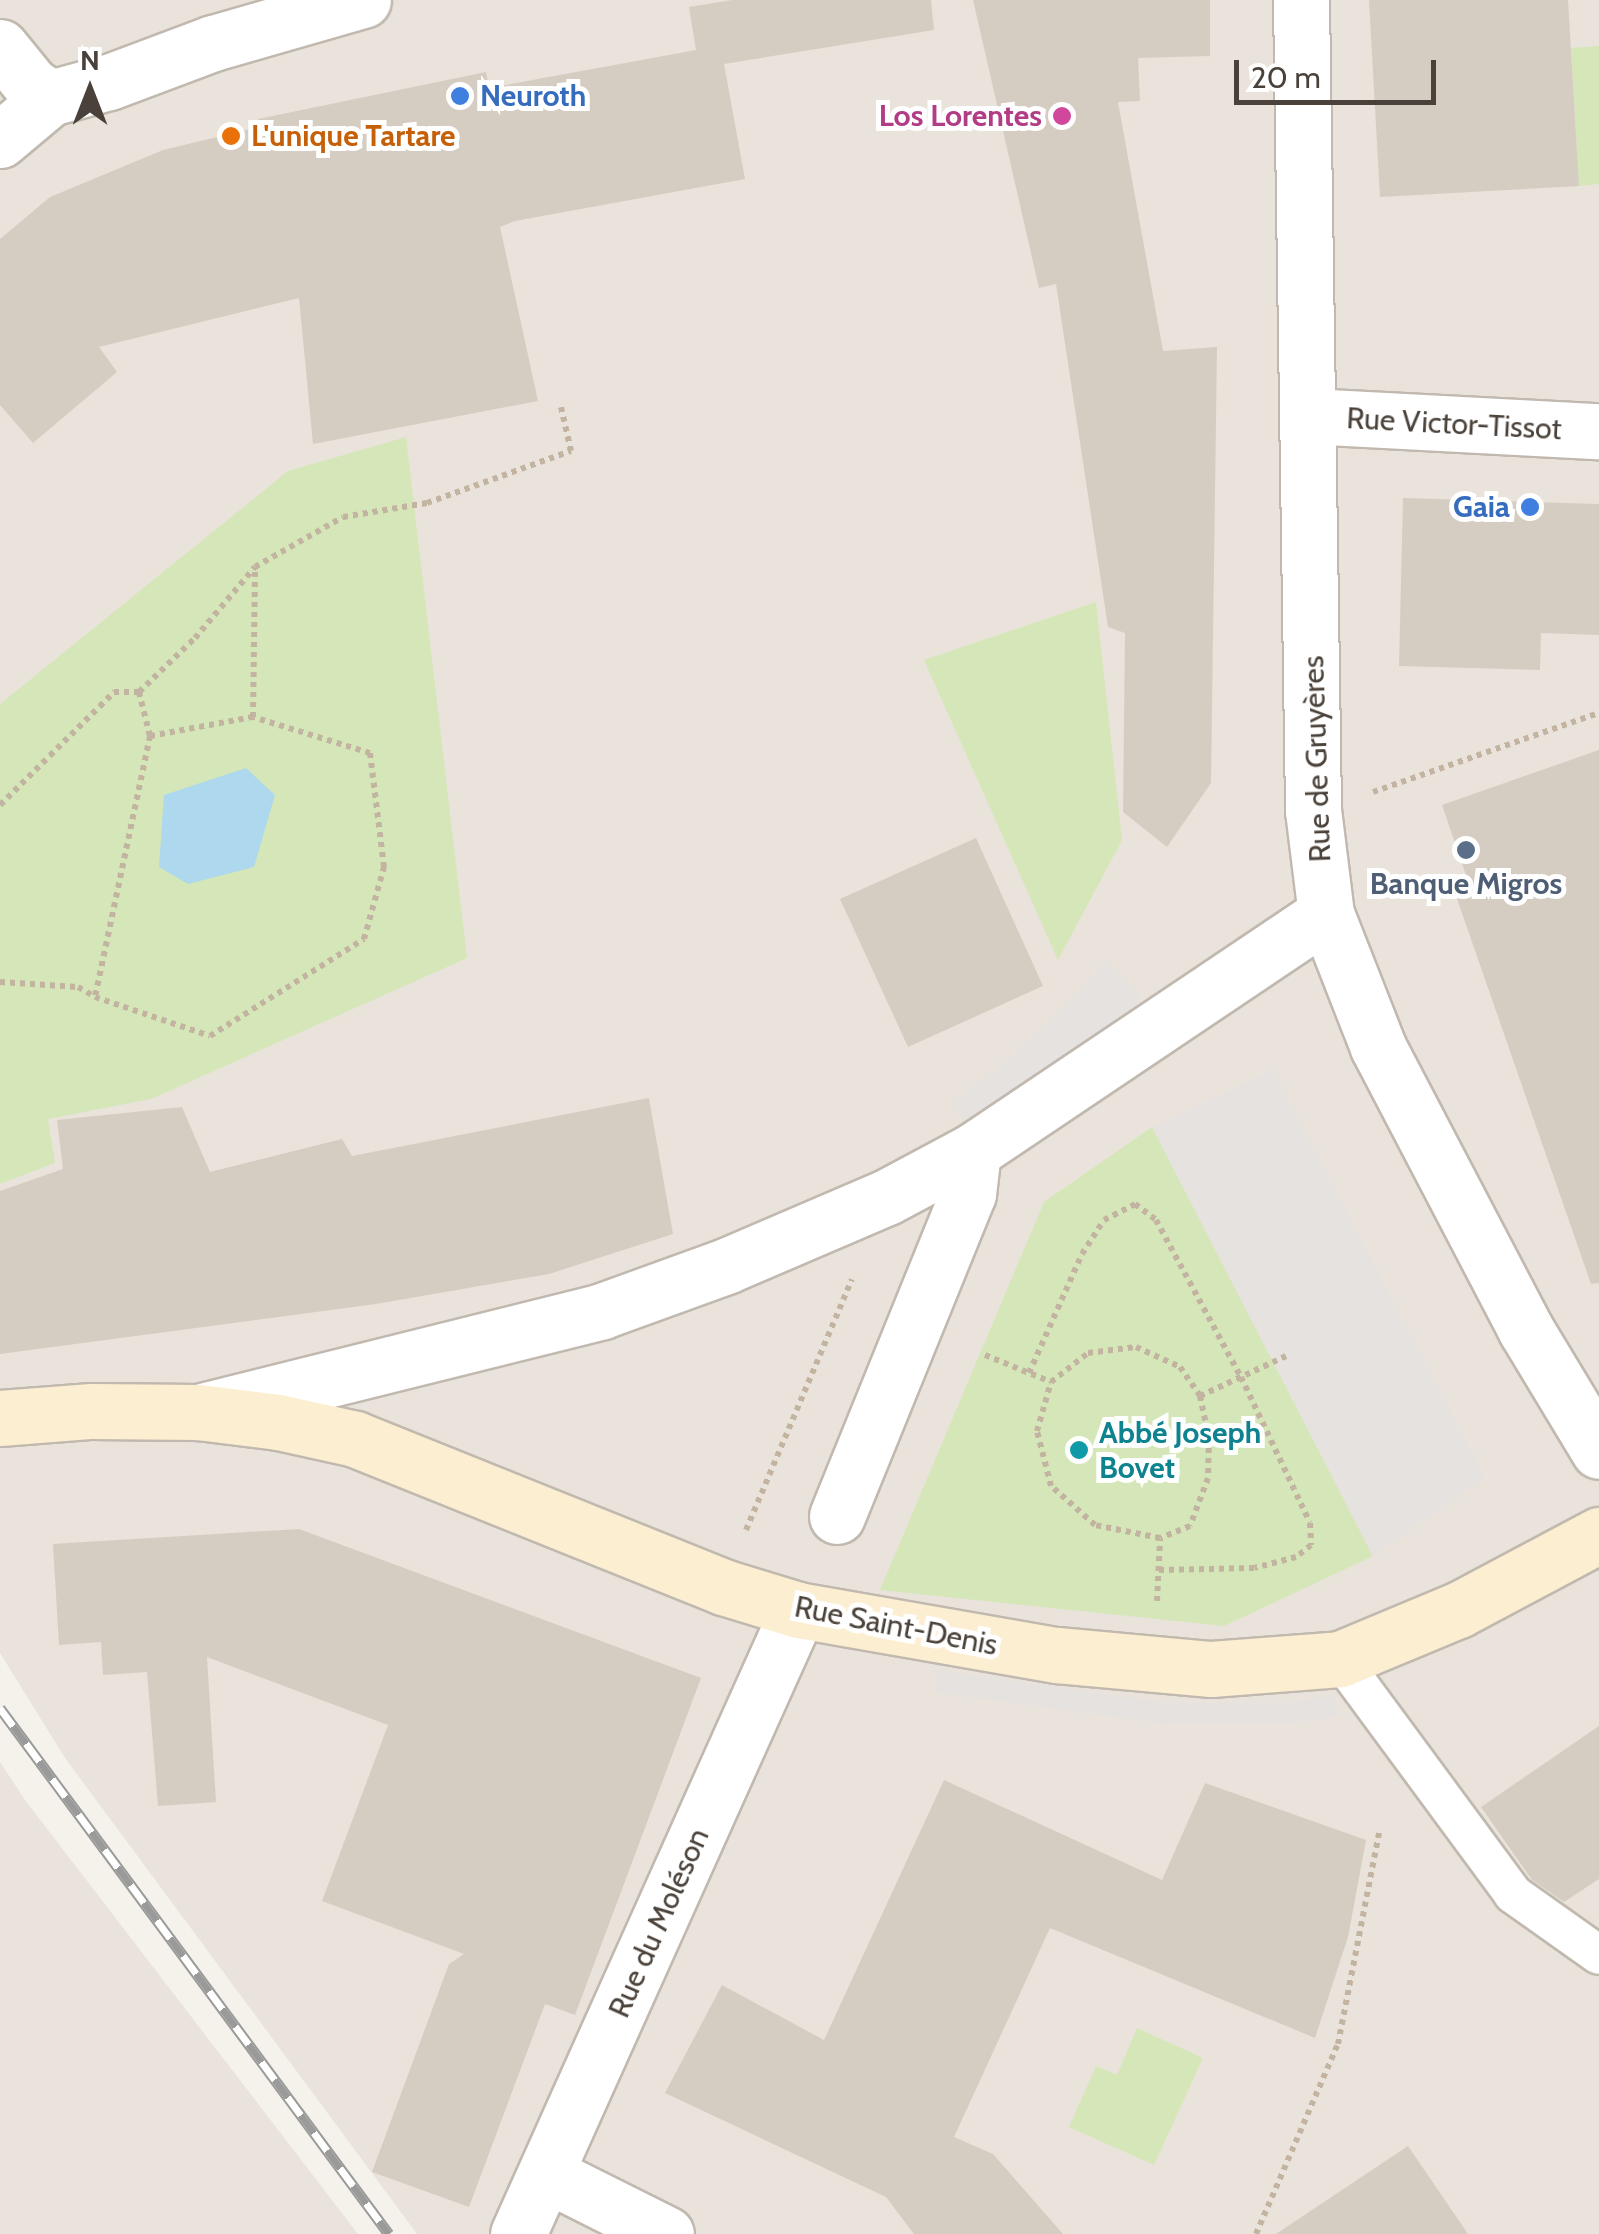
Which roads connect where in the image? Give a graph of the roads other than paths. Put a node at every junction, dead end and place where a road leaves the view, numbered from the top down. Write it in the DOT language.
graph roads {
  1 [pos="363,0"];
  2 [pos="1301,0"];
  3 [pos="0,46"];
  4 [pos="50,98"];
  5 [pos="0,140"];
  6 [pos="1308,416"];
  7 [pos="1599,431"];
  8 [pos="1326,914"];
  9 [pos="973,1152"];
  10 [pos="198,1412"];
  11 [pos="0,1418"];
  12 [pos="1599,1450"];
  13 [pos="836,1516"];
  14 [pos="1599,1535"];
  15 [pos="798,1610"];
  16 [pos="1340,1659"];
  17 [pos="1599,1956"];
  18 [pos="548,2175"];
  19 [pos="518,2234"];
  20 [pos="666,2234"];
  1 -- 4 [label="street"];
  2 -- 6 [label="street, Rue de Gruyères"];
  3 -- 4 [label="street"];
  4 -- 5 [label="street"];
  6 -- 7 [label="street, Rue Victor-Tissot"];
  6 -- 8 [label="street, Rue de Gruyères"];
  8 -- 9 [label="street, Rue Saint-Denis"];
  8 -- 12 [label="street, Rue de Gruyères"];
  9 -- 10 [label="street, Rue Saint-Denis"];
  9 -- 13 [label="street"];
  10 -- 11 [label="main road, Rue Saint-Denis"];
  10 -- 15 [label="main road, Rue Saint-Denis"];
  14 -- 16 [label="main road, Rue Saint-Denis"];
  15 -- 16 [label="main road, Rue Saint-Denis"];
  15 -- 18 [label="street, Rue du Moléson"];
  16 -- 17 [label="lane"];
  18 -- 19 [label="street, Rue du Moléson"];
  18 -- 20 [label="street"];
}
